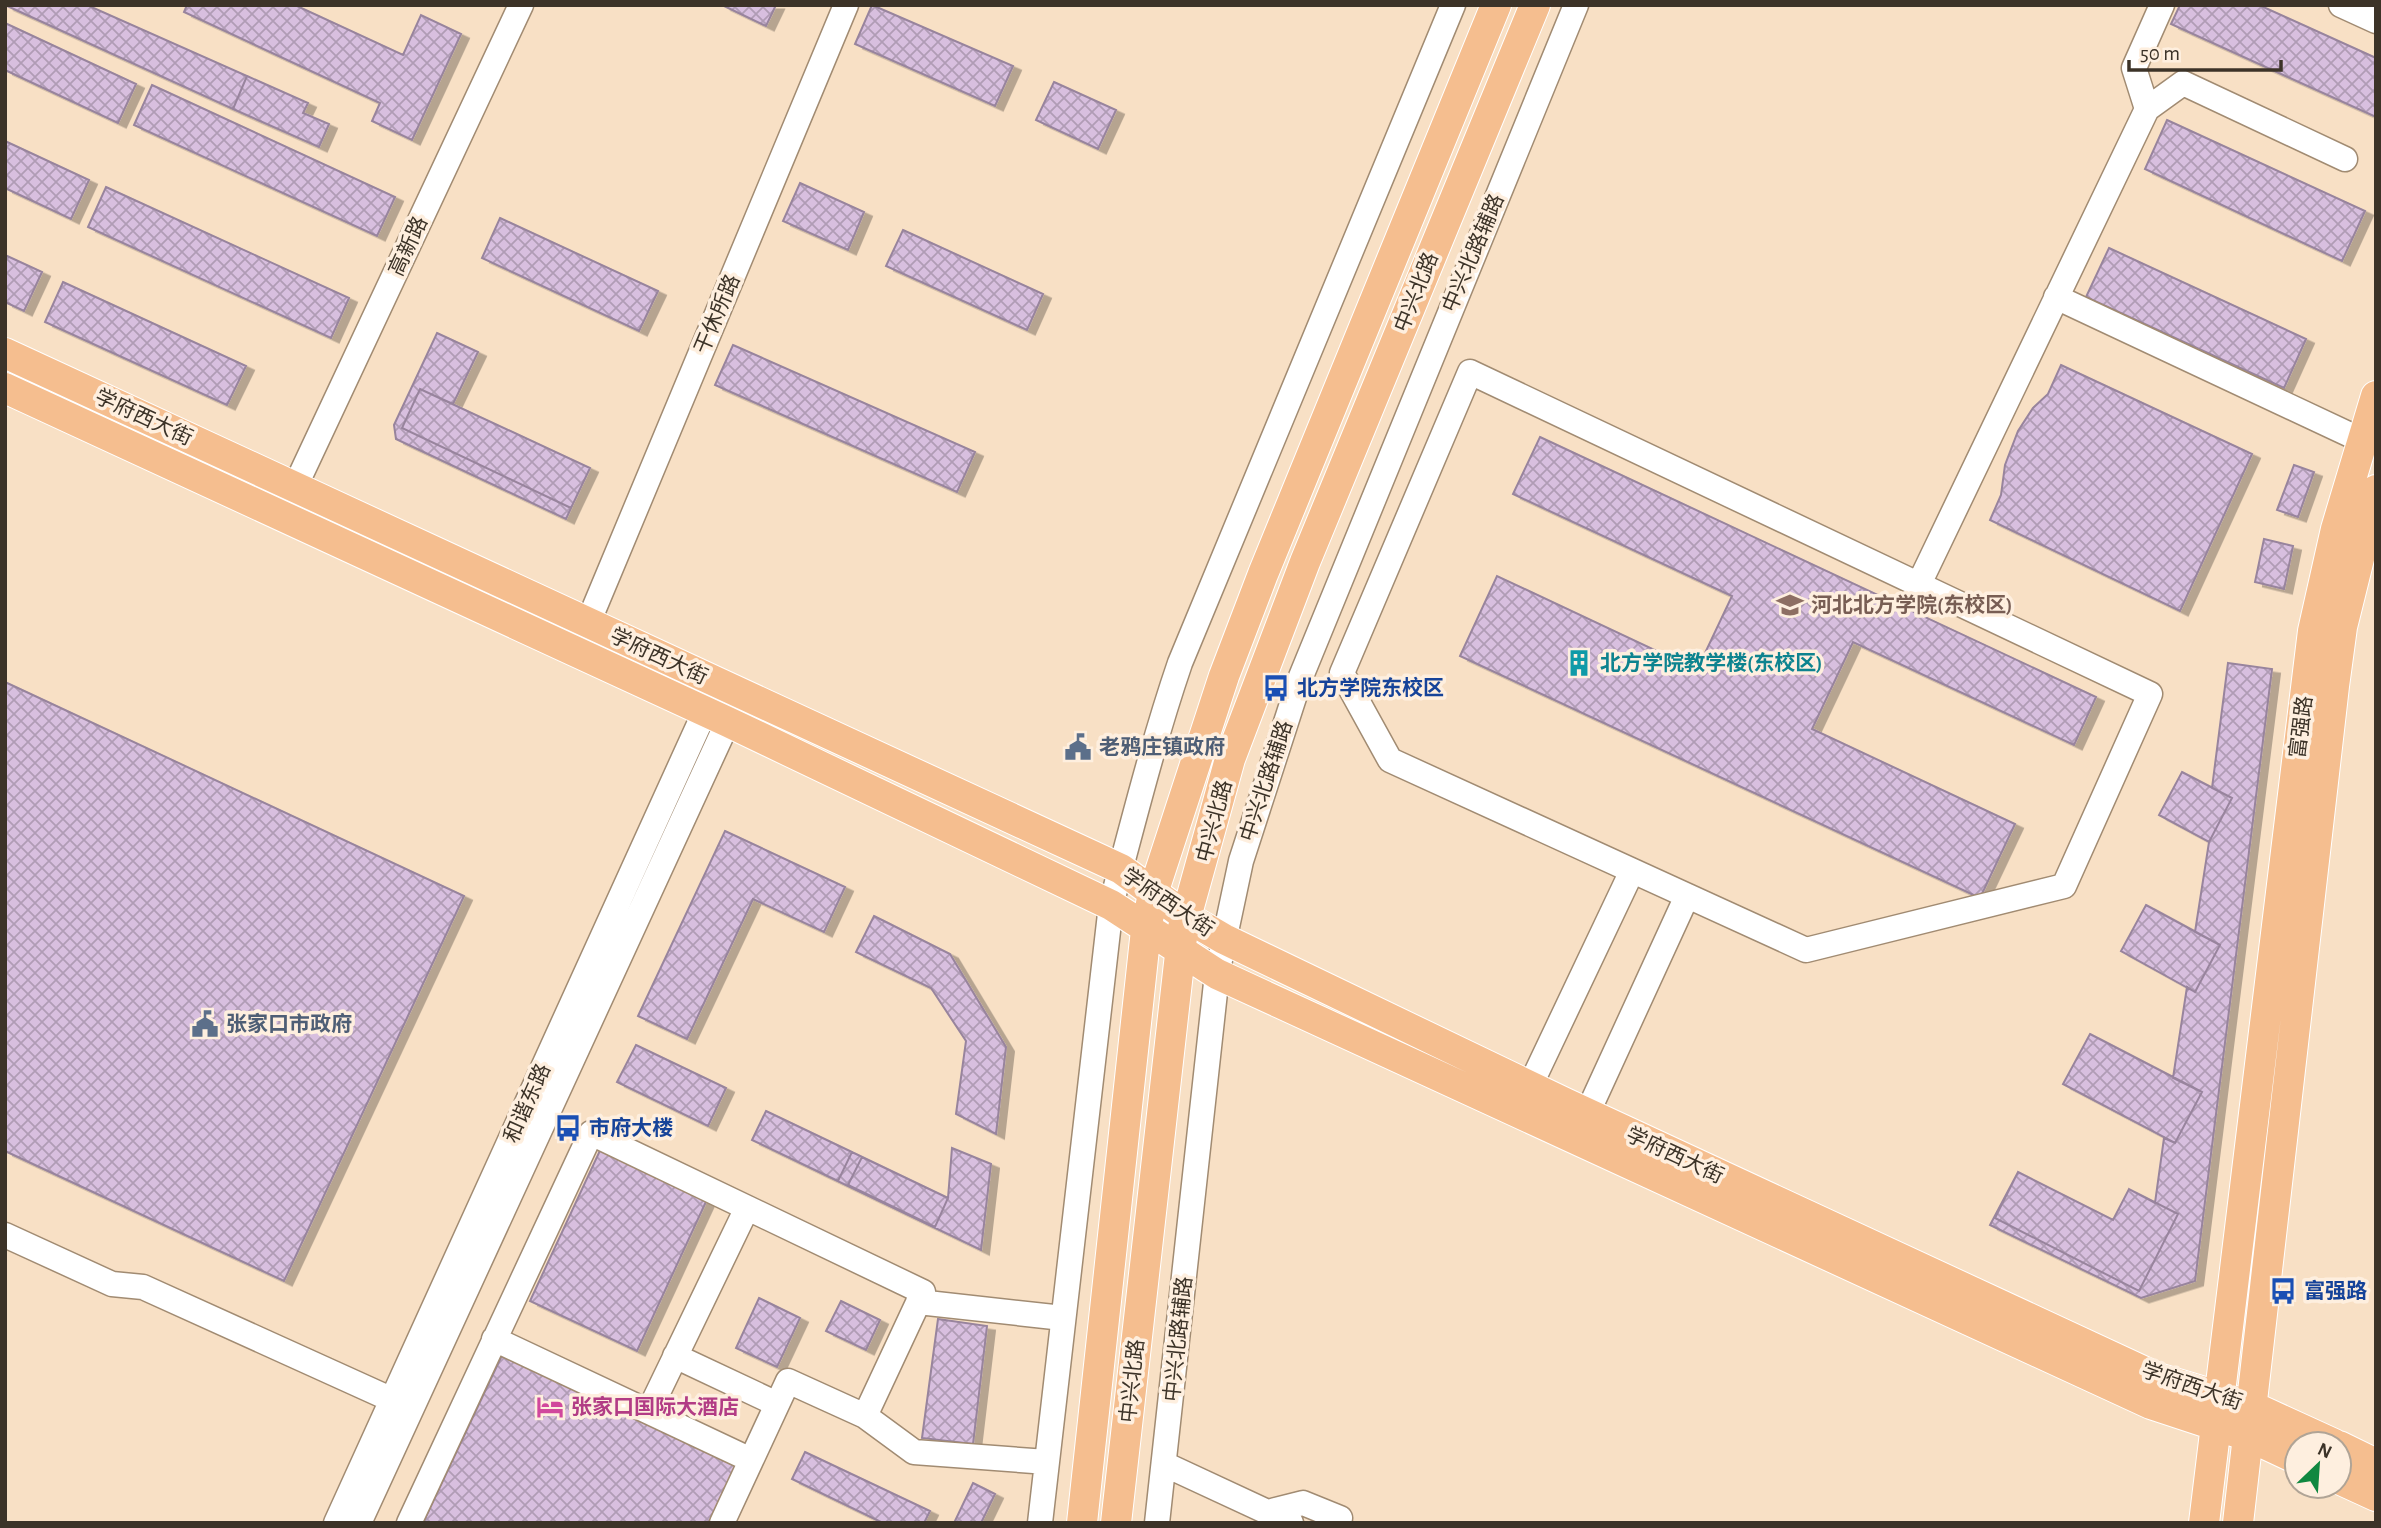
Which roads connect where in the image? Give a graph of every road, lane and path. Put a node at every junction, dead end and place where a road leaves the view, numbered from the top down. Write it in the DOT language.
graph roads {
  1 [pos="521,5"];
  2 [pos="846,5"];
  3 [pos="1453,5"];
  4 [pos="1496,5"];
  5 [pos="1535,5"];
  6 [pos="1576,5"];
  7 [pos="2162,5"];
  8 [pos="2341,5"];
  9 [pos="2376,22"];
  10 [pos="2147,109"];
  11 [pos="2345,159"];
  12 [pos="2056,297"];
  13 [pos="5,353"];
  14 [pos="5,388"];
  15 [pos="2376,396"];
  16 [pos="2361,440"];
  17 [pos="295,487"];
  18 [pos="2376,491"];
  19 [pos="1919,584"];
  20 [pos="588,623"];
  21 [pos="729,688"];
  22 [pos="717,717"];
  23 [pos="1121,869"];
  24 [pos="1632,871"];
  25 [pos="1153,893"];
  26 [pos="1687,896"];
  27 [pos="1111,905"];
  28 [pos="1188,918"];
  29 [pos="1146,930"];
  30 [pos="1224,939"];
  31 [pos="1181,953"];
  32 [pos="1217,974"];
  33 [pos="1530,1086"];
  34 [pos="1587,1114"];
  35 [pos="747,1208"];
  36 [pos="5,1235"];
  37 [pos="918,1302"];
  38 [pos="1063,1318"];
  39 [pos="495,1339"];
  40 [pos="676,1356"];
  41 [pos="2218,1396"];
  42 [pos="402,1404"];
  43 [pos="777,1404"];
  44 [pos="2251,1406"];
  45 [pos="649,1411"];
  46 [pos="865,1416"];
  47 [pos="2215,1426"];
  48 [pos="2303,1430"];
  49 [pos="2248,1436"];
  50 [pos="2283,1452"];
  51 [pos="2353,1453"];
  52 [pos="751,1460"];
  53 [pos="1047,1462"];
  54 [pos="1164,1464"];
  55 [pos="2376,1464"];
  56 [pos="2353,1485"];
  57 [pos="2376,1496"];
  58 [pos="1268,1512"];
  59 [pos="1340,1518"];
  60 [pos="336,1523"];
  61 [pos="359,1523"];
  62 [pos="409,1523"];
  63 [pos="722,1523"];
  64 [pos="1040,1523"];
  65 [pos="1082,1523"];
  66 [pos="1116,1523"];
  67 [pos="1157,1523"];
  68 [pos="1291,1523"];
  69 [pos="2204,1523"];
  70 [pos="2238,1523"];
  1 -- 17 [label="street, 高新路"];
  2 -- 20 [label="street, 干休所路"];
  3 -- 23 [label="street"];
  4 -- 25 [label="main road, 中兴北路"];
  5 -- 28 [label="main road, 中兴北路"];
  6 -- 30 [label="street, 中兴北路辅路"];
  7 -- 10 [label="street"];
  8 -- 9 [label="street"];
  10 -- 11 [label="street"];
  10 -- 12 [label="street"];
  12 -- 16 [label="street"];
  12 -- 19 [label="street"];
  13 -- 17 [label="main road, 学府西大街"];
  14 -- 22 [label="main road, 学府西大街"];
  15 -- 16 [label="main road, 富强路"];
  16 -- 41 [label="main road, 富强路"];
  17 -- 20 [label="main road, 学府西大街"];
  18 -- 44 [label="main road, 富强路"];
  19 -- 24 [label="street"];
  19 -- 26 [label="street"];
  20 -- 21 [label="main road, 学府西大街"];
  21 -- 22 [label="street, 和谐东路"];
  21 -- 23 [label="main road, 学府西大街"];
  22 -- 27 [label="main road, 学府西大街"];
  22 -- 42 [label="street, 和谐东路"];
  23 -- 25 [label="main road, 学府西大街"];
  23 -- 27 [label="street"];
  24 -- 26 [label="street"];
  24 -- 33 [label="street"];
  25 -- 28 [label="main road, 学府西大街"];
  25 -- 29 [label="main road, 中兴北路"];
  26 -- 34 [label="street"];
  27 -- 29 [label="main road, 学府西大街"];
  27 -- 38 [label="street"];
  28 -- 30 [label="main road, 学府西大街"];
  28 -- 31 [label="main road, 中兴北路"];
  29 -- 31 [label="main road, 学府西大街"];
  29 -- 65 [label="main road, 中兴北路"];
  30 -- 32 [label="street, 中兴北路辅路"];
  30 -- 33 [label="main road, 学府西大街"];
  31 -- 32 [label="main road, 学府西大街"];
  31 -- 66 [label="main road, 中兴北路"];
  32 -- 47 [label="main road, 学府西大街"];
  32 -- 54 [label="street, 中兴北路辅路"];
  33 -- 34 [label="main road, 学府西大街"];
  34 -- 41 [label="main road, 学府西大街"];
  35 -- 37 [label="street"];
  35 -- 39 [label="street"];
  35 -- 40 [label="street"];
  36 -- 42 [label="street"];
  37 -- 38 [label="street"];
  37 -- 46 [label="street"];
  38 -- 53 [label="street"];
  39 -- 45 [label="street"];
  39 -- 62 [label="street"];
  40 -- 43 [label="street"];
  40 -- 45 [label="street"];
  41 -- 44 [label="main road, 学府西大街"];
  41 -- 47 [label="main road, 富强路"];
  42 -- 60 [label="street, 和谐东路"];
  42 -- 61 [label="street, 和谐东路"];
  43 -- 46 [label="street"];
  43 -- 52 [label="street"];
  44 -- 48 [label="main road, 学府西大街"];
  44 -- 49 [label="main road, 富强路"];
  45 -- 52 [label="street"];
  46 -- 53 [label="street"];
  47 -- 49 [label="main road, 学府西大街"];
  47 -- 69 [label="main road, 富强路"];
  49 -- 50 [label="main road, 学府西大街"];
  49 -- 70 [label="main road, 富强路"];
  51 -- 55 [label="main road"];
  52 -- 63 [label="street"];
  53 -- 64 [label="street"];
  54 -- 58 [label="street"];
  54 -- 67 [label="street, 中兴北路辅路"];
  56 -- 57 [label="main road"];
  58 -- 59 [label="street"];
  58 -- 68 [label="street"];
}
